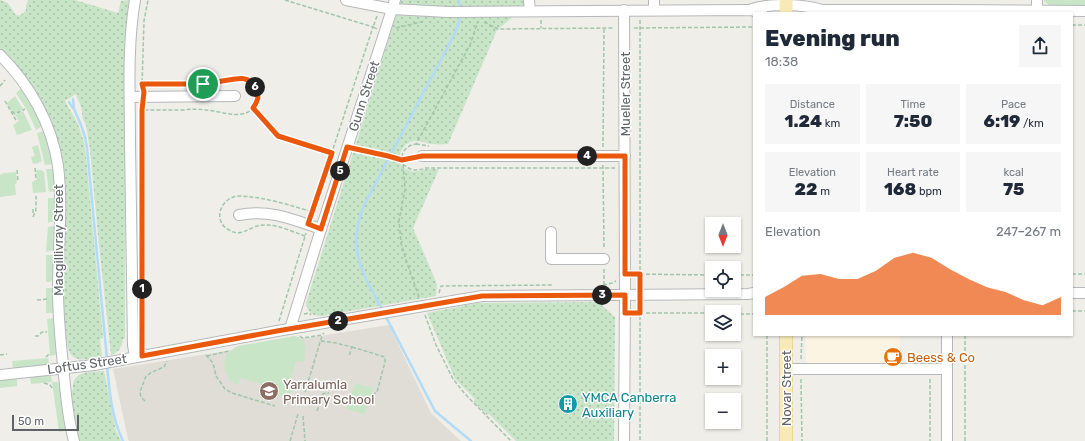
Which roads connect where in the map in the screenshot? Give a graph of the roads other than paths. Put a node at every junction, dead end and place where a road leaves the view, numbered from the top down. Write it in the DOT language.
graph roads {
  1 [pos="135,0"];
  2 [pos="346,0"];
  3 [pos="529,0"];
  4 [pos="1037,0"];
  5 [pos="393,4"];
  6 [pos="654,5"];
  7 [pos="786,6"];
  8 [pos="624,10"];
  9 [pos="750,10"];
  10 [pos="530,11"];
  11 [pos="948,11"];
  12 [pos="758,12"];
  13 [pos="817,12"];
  14 [pos="1037,12"];
  15 [pos="1085,12"];
  16 [pos="0,55"];
  17 [pos="130,96"];
  18 [pos="235,96"];
  19 [pos="422,156"];
  20 [pos="625,156"];
  21 [pos="239,215"];
  22 [pos="321,229"];
  23 [pos="551,232"];
  24 [pos="604,259"];
  25 [pos="1073,293"];
  26 [pos="1085,293"];
  27 [pos="752,294"];
  28 [pos="625,295"];
  29 [pos="290,329"];
  30 [pos="786,336"];
  31 [pos="947,336"];
  32 [pos="135,357"];
  33 [pos="63,368"];
  34 [pos="786,369"];
  35 [pos="947,369"];
  36 [pos="0,375"];
  37 [pos="74,441"];
  38 [pos="624,441"];
  39 [pos="786,441"];
  40 [pos="947,441"];
  1 -- 17 [label="street"];
  2 -- 5 [label="street"];
  3 -- 10 [label="street"];
  4 -- 14 [label="street"];
  5 -- 10 [label="street"];
  5 -- 22 [label="street, Gunn Street"];
  6 -- 8 [label="street"];
  6 -- 9 [label="street"];
  7 -- 9 [label="street"];
  7 -- 13 [label="street"];
  8 -- 10 [label="street"];
  8 -- 20 [label="street, Mueller Street"];
  9 -- 12 [label="street"];
  11 -- 13 [label="street"];
  11 -- 14 [label="street"];
  14 -- 15 [label="street"];
  16 -- 33 [label="street, Macgillivray Street"];
  17 -- 18 [label="street"];
  17 -- 32 [label="street"];
  19 -- 20 [label="street"];
  20 -- 28 [label="street, Mueller Street"];
  21 -- 22 [label="street"];
  22 -- 29 [label="street, Gunn Street"];
  23 -- 24 [label="street"];
  25 -- 26 [label="street"];
  27 -- 28 [label="street, Loftus Street"];
  28 -- 29 [label="street, Loftus Street"];
  28 -- 38 [label="street, Mueller Street"];
  29 -- 32 [label="street, Loftus Street"];
  30 -- 34 [label="main road, Novar Street"];
  31 -- 35 [label="street"];
  32 -- 33 [label="street, Loftus Street"];
  33 -- 36 [label="street, Loftus Street"];
  33 -- 37 [label="street, Macgillivray Street"];
  34 -- 35 [label="street"];
  34 -- 39 [label="main road, Novar Street"];
  35 -- 40 [label="street"];
}
